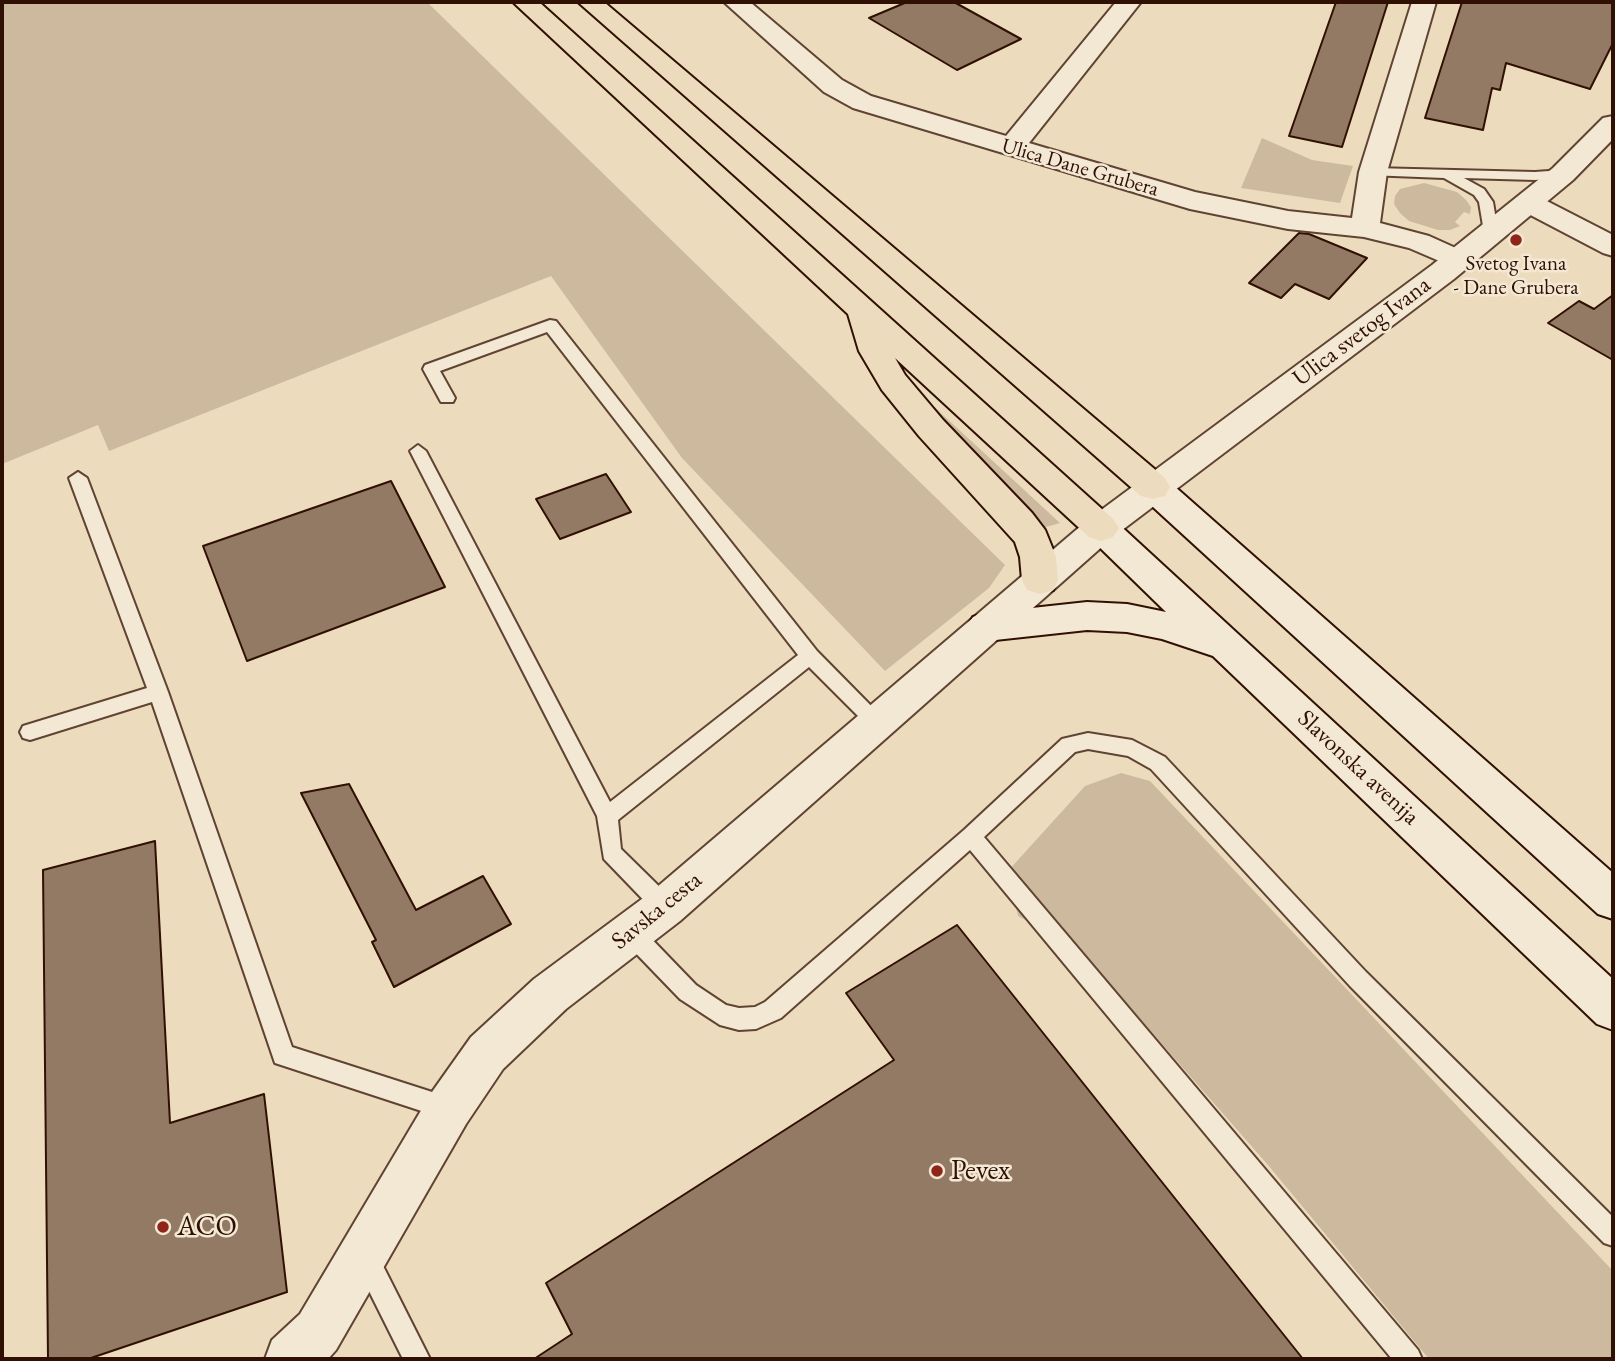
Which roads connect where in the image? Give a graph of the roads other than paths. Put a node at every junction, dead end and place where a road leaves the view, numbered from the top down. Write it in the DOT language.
graph roads {
  1 [pos="526,2"];
  2 [pos="736,2"];
  3 [pos="1129,2"];
  4 [pos="1424,2"];
  5 [pos="592,3"];
  6 [pos="1613,124"];
  7 [pos="1011,148"];
  8 [pos="1373,172"];
  9 [pos="1434,173"];
  10 [pos="1563,174"];
  11 [pos="1529,203"];
  12 [pos="1365,228"];
  13 [pos="1492,233"];
  14 [pos="1613,247"];
  15 [pos="1458,260"];
  16 [pos="860,307"];
  17 [pos="447,398"];
  18 [pos="418,451"];
  19 [pos="78,478"];
  20 [pos="1153,487"];
  21 [pos="1101,528"];
  22 [pos="1040,580"];
  23 [pos="986,627"];
  24 [pos="1228,647"];
  25 [pos="810,656"];
  26 [pos="159,692"];
  27 [pos="876,721"];
  28 [pos="30,732"];
  29 [pos="607,816"];
  30 [pos="971,836"];
  31 [pos="1613,900"];
  32 [pos="648,920"];
  33 [pos="1613,1009"];
  34 [pos="449,1108"];
  35 [pos="1613,1234"];
  36 [pos="364,1254"];
  37 [pos="291,1359"];
  38 [pos="417,1359"];
  39 [pos="1409,1359"];
  1 -- 16 [label="highway"];
  2 -- 7 [label="street, Ulica Dane Grubera"];
  3 -- 7 [label="street"];
  4 -- 8 [label="street"];
  5 -- 20 [label="highway"];
  6 -- 10 [label="street, Ulica svetog Ivana"];
  7 -- 12 [label="street, Ulica Dane Grubera"];
  8 -- 9 [label="lane"];
  8 -- 12 [label="street"];
  9 -- 10 [label="lane"];
  9 -- 13 [label="lane"];
  10 -- 11 [label="street, Ulica svetog Ivana"];
  11 -- 13 [label="street, Ulica svetog Ivana"];
  11 -- 14 [label="street"];
  12 -- 15 [label="street, Ulica Dane Grubera"];
  13 -- 15 [label="street, Ulica svetog Ivana"];
  15 -- 20 [label="street, Ulica svetog Ivana"];
  16 -- 21 [label="highway"];
  16 -- 22 [label="highway"];
  17 -- 25 [label="lane"];
  18 -- 29 [label="lane"];
  19 -- 26 [label="lane"];
  20 -- 21 [label="street, Ulica svetog Ivana"];
  20 -- 31 [label="street"];
  21 -- 22 [label="street, Savska cesta"];
  21 -- 24 [label="street, Slavonska avenija"];
  22 -- 23 [label="street, Savska cesta"];
  23 -- 24 [label="street"];
  23 -- 27 [label="street, Savska cesta"];
  24 -- 33 [label="street, Slavonska avenija"];
  25 -- 27 [label="lane"];
  25 -- 29 [label="lane"];
  26 -- 28 [label="lane"];
  26 -- 34 [label="lane"];
  27 -- 32 [label="street, Savska cesta"];
  29 -- 32 [label="lane"];
  30 -- 32 [label="lane"];
  30 -- 35 [label="lane"];
  30 -- 39 [label="lane"];
  32 -- 34 [label="street, Savska cesta"];
  34 -- 36 [label="street, Savska cesta"];
  36 -- 37 [label="street, Savska cesta"];
  36 -- 38 [label="lane"];
}
